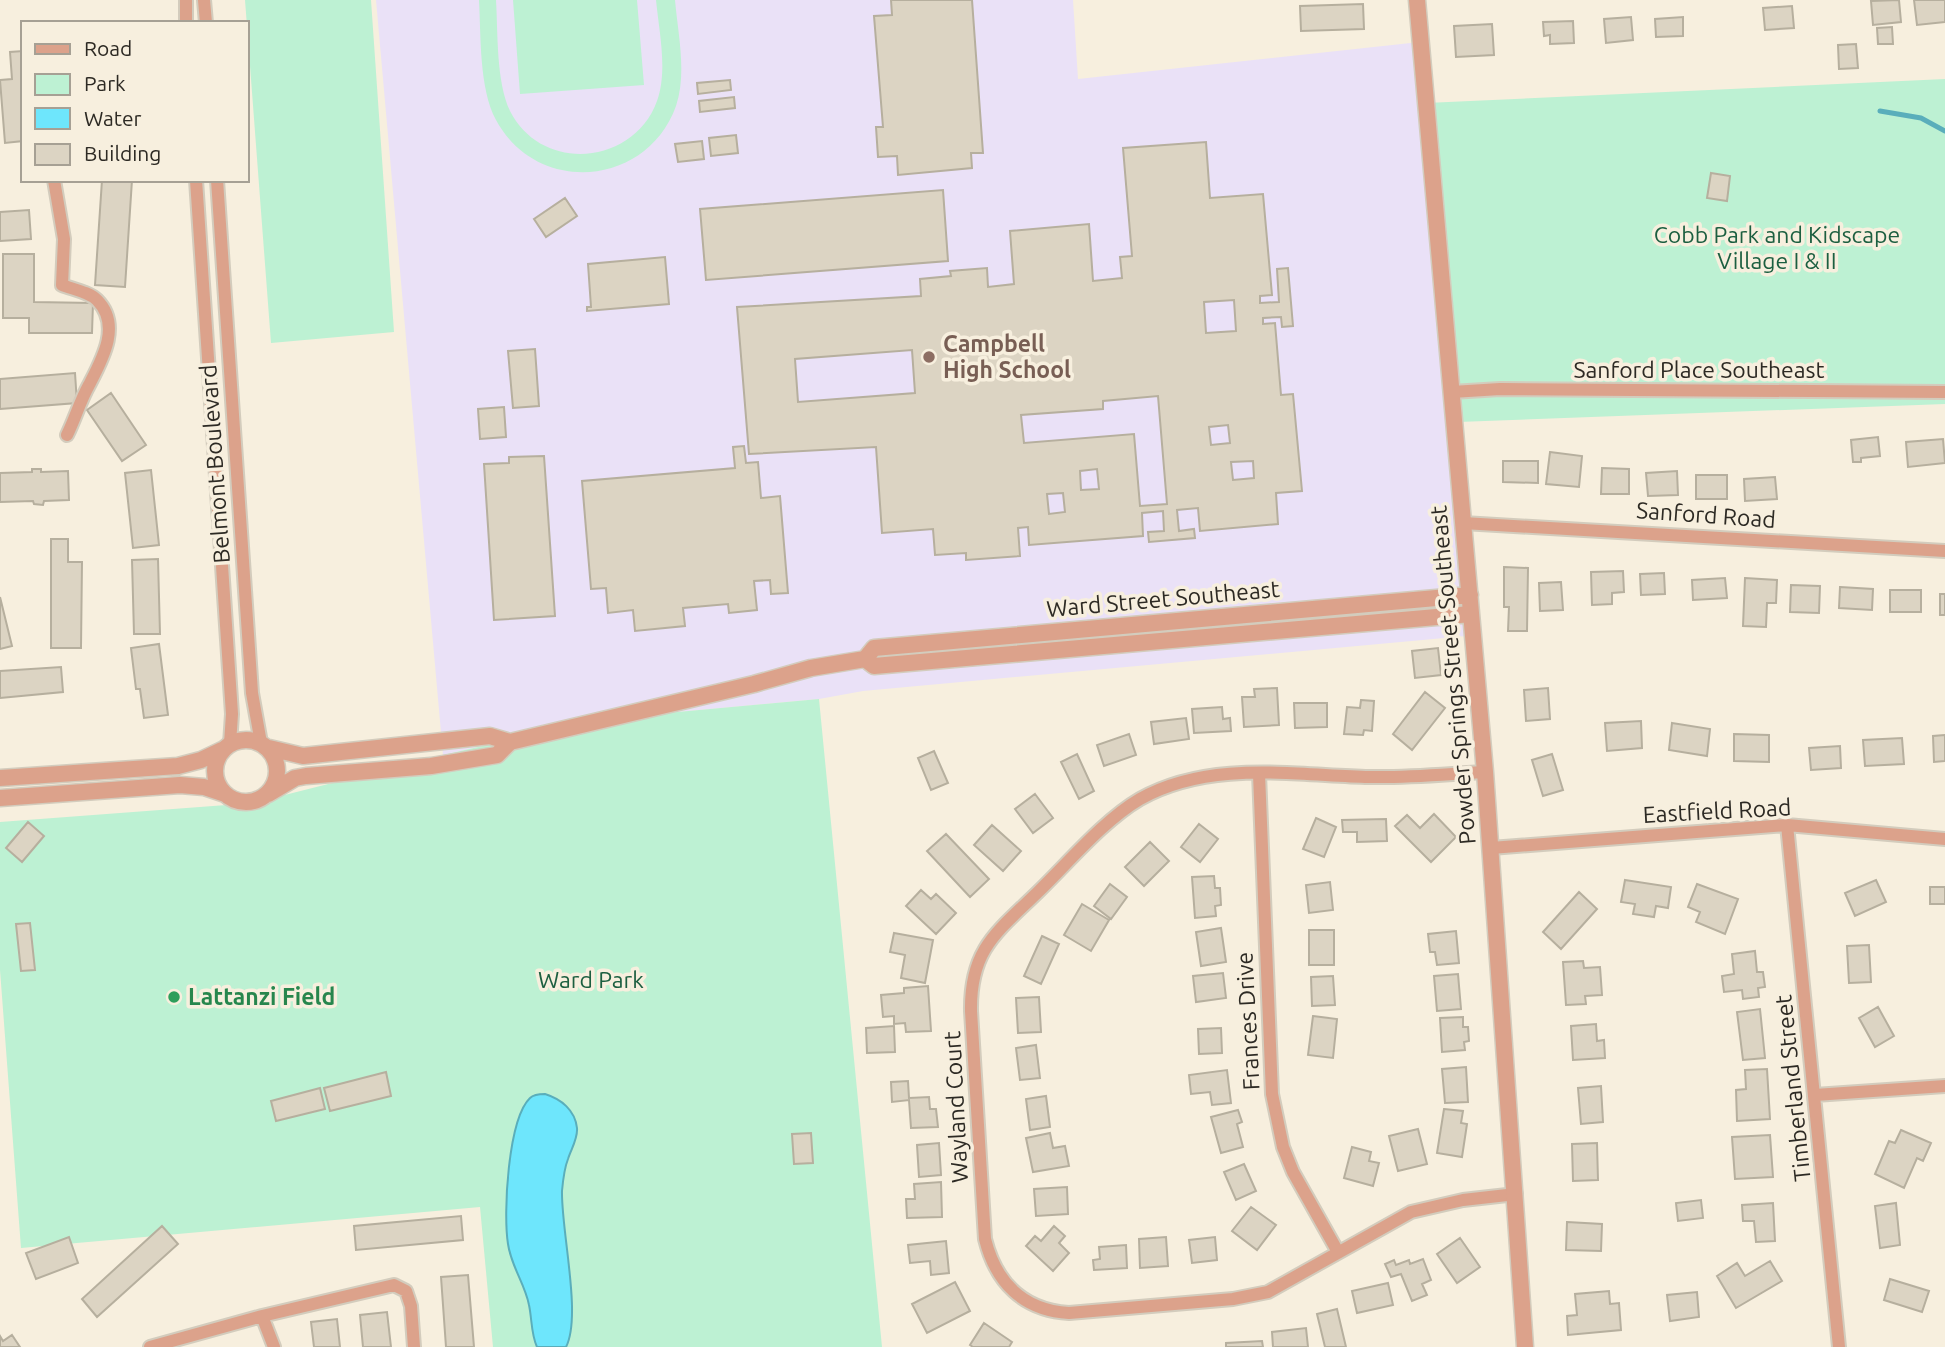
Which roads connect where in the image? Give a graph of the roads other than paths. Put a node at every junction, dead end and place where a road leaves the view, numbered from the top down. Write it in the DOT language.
graph roads {
  1 [pos="186,0"];
  2 [pos="204,0"];
  3 [pos="1417,0"];
  4 [pos="186,21"];
  5 [pos="206,21"];
  6 [pos="54,182"];
  7 [pos="196,182"];
  8 [pos="217,182"];
  9 [pos="1452,392"];
  10 [pos="1945,392"];
  11 [pos="67,435"];
  12 [pos="1463,523"];
  13 [pos="1945,551"];
  14 [pos="1470,595"];
  15 [pos="1471,614"];
  16 [pos="864,659"];
  17 [pos="510,742"];
  18 [pos="265,746"];
  19 [pos="226,747"];
  20 [pos="1485,772"];
  21 [pos="1259,774"];
  22 [pos="0,778"];
  23 [pos="225,794"];
  24 [pos="268,794"];
  25 [pos="0,798"];
  26 [pos="1787,825"];
  27 [pos="1945,839"];
  28 [pos="1491,848"];
  29 [pos="1945,1086"];
  30 [pos="1815,1095"];
  31 [pos="1516,1194"];
  32 [pos="1338,1252"];
  33 [pos="262,1317"];
  34 [pos="150,1347"];
  35 [pos="274,1347"];
  36 [pos="415,1347"];
  37 [pos="1525,1347"];
  38 [pos="1839,1347"];
  1 -- 4 [label="street"];
  2 -- 5 [label="street"];
  3 -- 9 [label="street, Powder Springs Street Southeast"];
  6 -- 11 [label="street"];
  7 -- 19 [label="street, Belmont Boulevard"];
  8 -- 18 [label="street, Belmont Boulevard"];
  9 -- 10 [label="street, Sanford Place Southeast"];
  9 -- 12 [label="street, Powder Springs Street Southeast"];
  12 -- 13 [label="street, Sanford Road"];
  12 -- 14 [label="street, Powder Springs Street Southeast"];
  14 -- 15 [label="street, Powder Springs Street Southeast"];
  14 -- 16 [label="street, Ward Street Southeast"];
  15 -- 16 [label="street, Ward Street Southeast"];
  15 -- 20 [label="street, Powder Springs Street Southeast"];
  16 -- 17 [label="street, Ward Street Southeast"];
  17 -- 18 [label="street, Ward Street Southeast"];
  17 -- 24 [label="street, Ward Street Southeast"];
  18 -- 19 [label="street, Ward Street Southeast"];
  18 -- 24 [label="street"];
  19 -- 22 [label="street, Ward Street Southeast"];
  19 -- 23 [label="street"];
  20 -- 21 [label="street, Wayland Court"];
  20 -- 28 [label="street, Powder Springs Street Southeast"];
  21 -- 32 [label="street, Frances Drive"];
  21 -- 32 [label="street, Wayland Court"];
  23 -- 24 [label="street, Ward Street Southeast"];
  23 -- 25 [label="street, Ward Street Southeast"];
  26 -- 27 [label="street, Eastfield Road"];
  26 -- 28 [label="street, Eastfield Road"];
  26 -- 30 [label="street, Timberland Street"];
  28 -- 31 [label="street, Powder Springs Street Southeast"];
  29 -- 30 [label="street"];
  30 -- 38 [label="street, Timberland Street"];
  31 -- 32 [label="street, Wayland Court"];
  31 -- 37 [label="street, Powder Springs Street Southeast"];
  33 -- 34 [label="street"];
  33 -- 35 [label="street"];
  33 -- 36 [label="street"];
}
